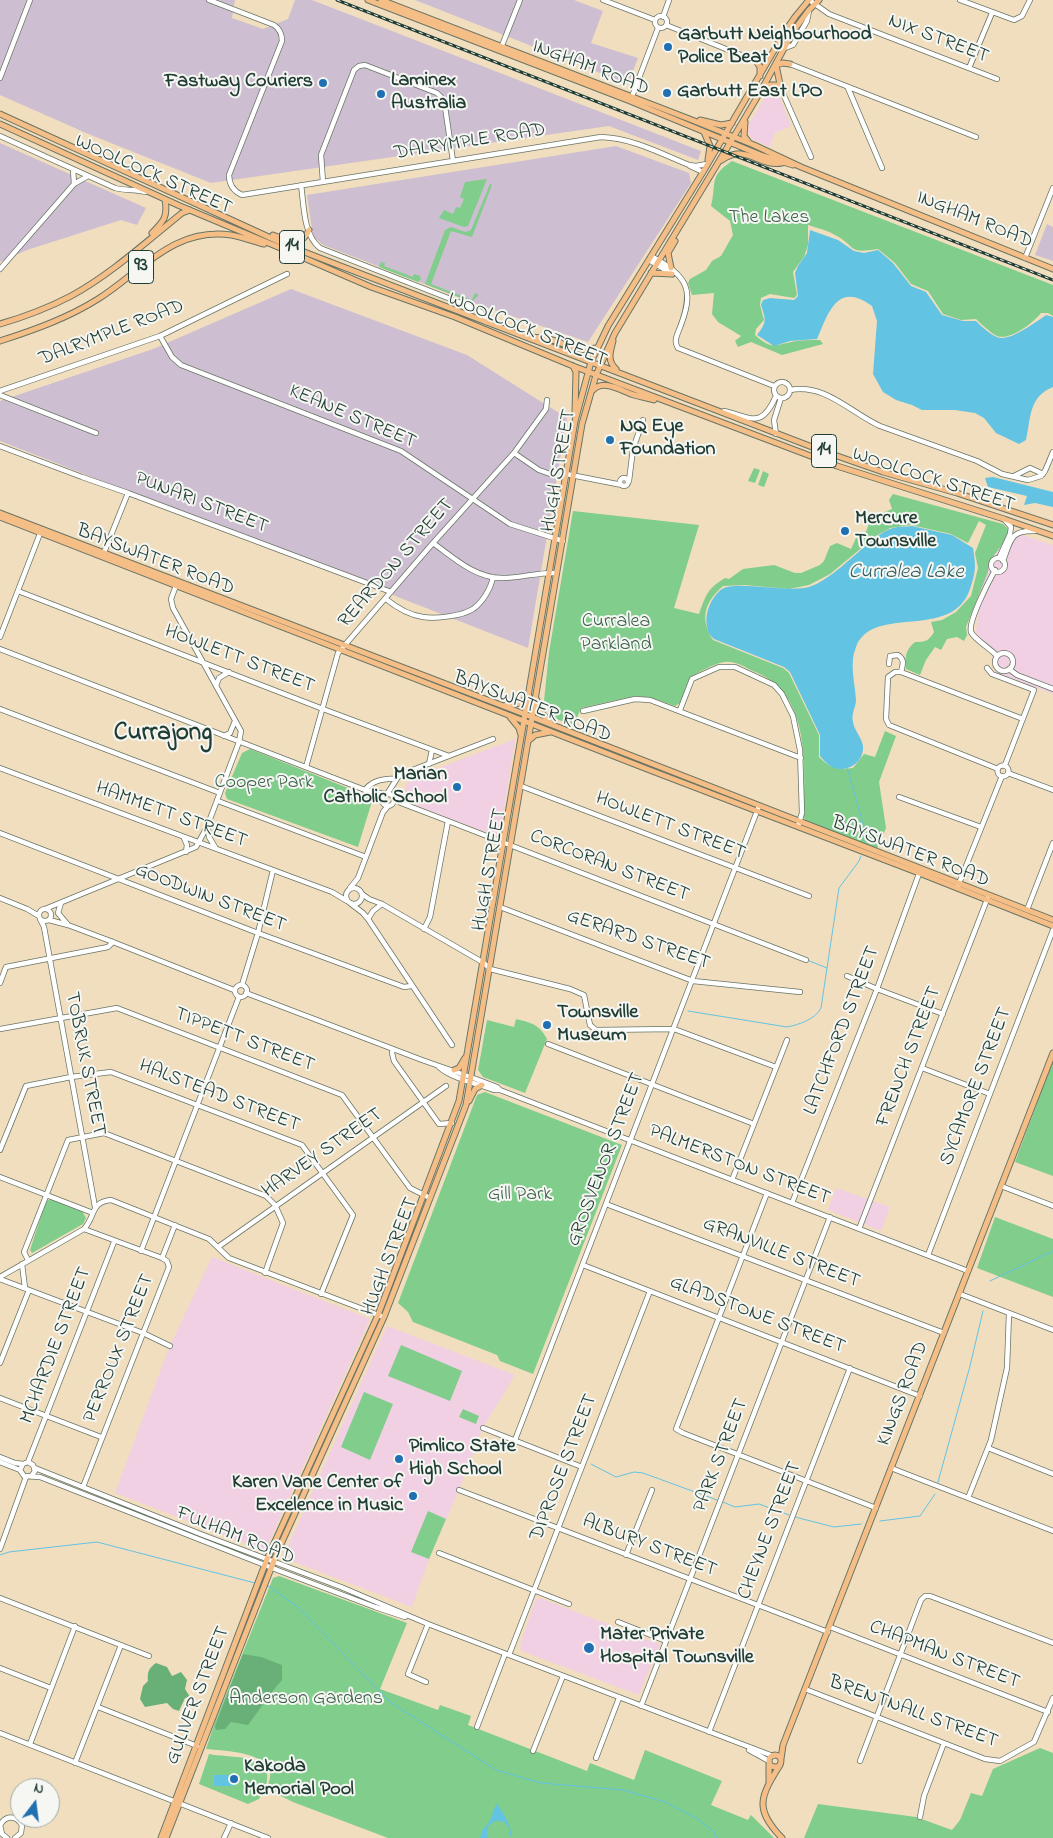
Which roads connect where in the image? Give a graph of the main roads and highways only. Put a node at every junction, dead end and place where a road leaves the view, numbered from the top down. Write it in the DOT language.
graph roads {
  1 [pos="368,0"];
  2 [pos="381,0"];
  3 [pos="813,1"];
  4 [pos="501,48"];
  5 [pos="784,50"];
  6 [pos="771,58"];
  7 [pos="776,65"];
  8 [pos="760,76"];
  9 [pos="762,89"];
  10 [pos="631,99"];
  11 [pos="0,114"];
  12 [pos="746,116"];
  13 [pos="692,120"];
  14 [pos="732,123"];
  15 [pos="0,124"];
  16 [pos="704,132"];
  17 [pos="726,134"];
  18 [pos="734,137"];
  19 [pos="722,140"];
  20 [pos="730,143"];
  21 [pos="754,145"];
  22 [pos="720,161"];
  23 [pos="708,163"];
  24 [pos="782,163"];
  25 [pos="801,167"];
  26 [pos="703,172"];
  27 [pos="711,174"];
  28 [pos="165,199"];
  29 [pos="206,208"];
  30 [pos="191,210"];
  31 [pos="205,216"];
  32 [pos="683,222"];
  33 [pos="251,228"];
  34 [pos="308,230"];
  35 [pos="290,252"];
  36 [pos="130,254"];
  37 [pos="671,268"];
  38 [pos="1053,269"];
  39 [pos="651,273"];
  40 [pos="675,275"];
  41 [pos="0,324"];
  42 [pos="615,333"];
  43 [pos="522,335"];
  44 [pos="0,341"];
  45 [pos="596,348"];
  46 [pos="591,362"];
  47 [pos="600,365"];
  48 [pos="573,366"];
  49 [pos="588,372"];
  50 [pos="619,373"];
  51 [pos="596,375"];
  52 [pos="590,393"];
  53 [pos="670,403"];
  54 [pos="575,421"];
  55 [pos="0,513"];
  56 [pos="0,517"];
  57 [pos="1053,525"];
  58 [pos="41,531"];
  59 [pos="1053,536"];
  60 [pos="343,648"];
  61 [pos="529,694"];
  62 [pos="536,695"];
  63 [pos="502,706"];
  64 [pos="508,715"];
  65 [pos="526,715"];
  66 [pos="532,717"];
  67 [pos="528,722"];
  68 [pos="556,726"];
  69 [pos="553,732"];
  70 [pos="522,738"];
  71 [pos="528,741"];
  72 [pos="759,808"];
  73 [pos="988,897"];
  74 [pos="1053,920"];
  75 [pos="1053,926"];
  76 [pos="1053,1052"];
  77 [pos="468,1054"];
  78 [pos="454,1070"];
  79 [pos="482,1085"];
  80 [pos="466,1105"];
  81 [pos="266,1562"];
  82 [pos="273,1565"];
  83 [pos="783,1746"];
  84 [pos="774,1755"];
  85 [pos="780,1762"];
  86 [pos="769,1763"];
  87 [pos="769,1782"];
  88 [pos="178,1802"];
  89 [pos="161,1838"];
  90 [pos="166,1838"];
  91 [pos="782,1838"];
  1 -- 4 [label="main road, INGHAM ROAD"];
  2 -- 4 [label="main road, INGHAM ROAD"];
  3 -- 5 [label="main road, HUGH STREET"];
  3 -- 6 [label="main road, HUGH STREET"];
  4 -- 10 [label="main road, INGHAM ROAD"];
  5 -- 7 [label="main road, HUGH STREET"];
  5 -- 7 [label="main road"];
  6 -- 8 [label="main road, HUGH STREET"];
  6 -- 8 [label="main road"];
  7 -- 9 [label="main road, HUGH STREET"];
  7 -- 9 [label="main road"];
  8 -- 14 [label="main road, HUGH STREET"];
  9 -- 12 [label="main road, HUGH STREET"];
  10 -- 13 [label="main road, INGHAM ROAD"];
  10 -- 16 [label="main road, INGHAM ROAD"];
  11 -- 29 [label="main road, WOOLCOCK STREET / 14"];
  12 -- 18 [label="main road, HUGH STREET"];
  12 -- 21 [label="main road"];
  13 -- 14 [label="main road"];
  13 -- 17 [label="main road, INGHAM ROAD"];
  14 -- 17 [label="main road, HUGH STREET"];
  15 -- 28 [label="main road, WOOLCOCK STREET / 14"];
  16 -- 19 [label="main road, INGHAM ROAD"];
  16 -- 23 [label="main road"];
  17 -- 18 [label="main road, INGHAM ROAD"];
  17 -- 19 [label="main road, HUGH STREET"];
  18 -- 20 [label="main road, HUGH STREET"];
  18 -- 21 [label="main road, INGHAM ROAD"];
  19 -- 20 [label="main road, INGHAM ROAD"];
  19 -- 23 [label="main road, HUGH STREET"];
  20 -- 22 [label="main road, HUGH STREET"];
  20 -- 24 [label="main road, INGHAM ROAD"];
  21 -- 25 [label="main road, INGHAM ROAD"];
  22 -- 24 [label="main road"];
  22 -- 27 [label="main road, HUGH STREET"];
  23 -- 26 [label="main road, HUGH STREET"];
  24 -- 25 [label="main road, INGHAM ROAD"];
  25 -- 38 [label="main road, INGHAM ROAD"];
  26 -- 27 [label="main road"];
  26 -- 45 [label="main road, HUGH STREET"];
  27 -- 32 [label="main road, HUGH STREET"];
  28 -- 30 [label="main road, WOOLCOCK STREET / 14"];
  28 -- 36 [label="main road"];
  29 -- 30 [label="main road, 93"];
  29 -- 31 [label="main road"];
  29 -- 33 [label="main road, WOOLCOCK STREET / 14"];
  30 -- 31 [label="main road, WOOLCOCK STREET / 14"];
  30 -- 36 [label="main road, 93"];
  31 -- 35 [label="main road, WOOLCOCK STREET / 14"];
  32 -- 37 [label="main road"];
  32 -- 39 [label="main road, HUGH STREET"];
  33 -- 34 [label="main road"];
  33 -- 43 [label="main road, WOOLCOCK STREET / 14"];
  35 -- 44 [label="main road, DALRYMPLE ROAD / 93"];
  35 -- 48 [label="main road, WOOLCOCK STREET / 14"];
  36 -- 41 [label="main road, 93"];
  39 -- 40 [label="main road"];
  39 -- 42 [label="main road, HUGH STREET"];
  42 -- 47 [label="main road, HUGH STREET"];
  42 -- 50 [label="main road"];
  43 -- 45 [label="main road"];
  43 -- 46 [label="main road, WOOLCOCK STREET / 14"];
  45 -- 46 [label="main road, HUGH STREET"];
  46 -- 47 [label="main road, WOOLCOCK STREET / 14"];
  46 -- 49 [label="main road, HUGH STREET"];
  47 -- 50 [label="main road, WOOLCOCK STREET / 14"];
  47 -- 51 [label="main road, HUGH STREET"];
  48 -- 49 [label="main road, WOOLCOCK STREET / 14"];
  48 -- 54 [label="main road"];
  49 -- 51 [label="main road, WOOLCOCK STREET / 14"];
  49 -- 54 [label="main road, HUGH STREET"];
  50 -- 57 [label="main road, WOOLCOCK STREET / 14"];
  51 -- 52 [label="main road, HUGH STREET"];
  51 -- 53 [label="main road, WOOLCOCK STREET / 14"];
  52 -- 53 [label="main road"];
  52 -- 62 [label="main road, HUGH STREET"];
  53 -- 59 [label="main road, WOOLCOCK STREET / 14"];
  54 -- 61 [label="main road, HUGH STREET"];
  55 -- 58 [label="main road, BAYSWATER ROAD"];
  56 -- 58 [label="main road, BAYSWATER ROAD"];
  58 -- 60 [label="main road, BAYSWATER ROAD"];
  60 -- 63 [label="main road, BAYSWATER ROAD"];
  60 -- 64 [label="main road, BAYSWATER ROAD"];
  61 -- 63 [label="main road"];
  61 -- 65 [label="main road, HUGH STREET"];
  62 -- 66 [label="main road, HUGH STREET"];
  62 -- 68 [label="main road"];
  63 -- 65 [label="main road, BAYSWATER ROAD"];
  64 -- 67 [label="main road, BAYSWATER ROAD"];
  64 -- 70 [label="main road"];
  65 -- 66 [label="main road, BAYSWATER ROAD"];
  65 -- 67 [label="main road, HUGH STREET"];
  66 -- 67 [label="main road, HUGH STREET"];
  66 -- 68 [label="main road, BAYSWATER ROAD"];
  67 -- 69 [label="main road, BAYSWATER ROAD"];
  67 -- 70 [label="main road, HUGH STREET"];
  67 -- 71 [label="main road, HUGH STREET"];
  68 -- 72 [label="main road, BAYSWATER ROAD"];
  69 -- 71 [label="main road"];
  69 -- 72 [label="main road, BAYSWATER ROAD"];
  70 -- 77 [label="main road, HUGH STREET"];
  71 -- 80 [label="main road, HUGH STREET"];
  72 -- 73 [label="main road, BAYSWATER ROAD"];
  73 -- 74 [label="main road, BAYSWATER ROAD"];
  73 -- 75 [label="main road, BAYSWATER ROAD"];
  76 -- 83 [label="main road, KINGS ROAD"];
  77 -- 78 [label="main road"];
  77 -- 81 [label="main road, HUGH STREET"];
  79 -- 80 [label="main road"];
  80 -- 82 [label="main road, HUGH STREET"];
  81 -- 88 [label="main road, GULIVER STREET"];
  82 -- 88 [label="main road, GULIVER STREET"];
  83 -- 84 [label="main road, KINGS ROAD"];
  83 -- 85 [label="main road, KINGS ROAD"];
  84 -- 85 [label="main road"];
  84 -- 86 [label="main road, KINGS ROAD"];
  85 -- 86 [label="main road"];
  85 -- 87 [label="main road"];
  86 -- 87 [label="main road"];
  87 -- 91 [label="main road"];
  88 -- 89 [label="main road, GULIVER STREET"];
  88 -- 90 [label="main road, GULIVER STREET"];
}
